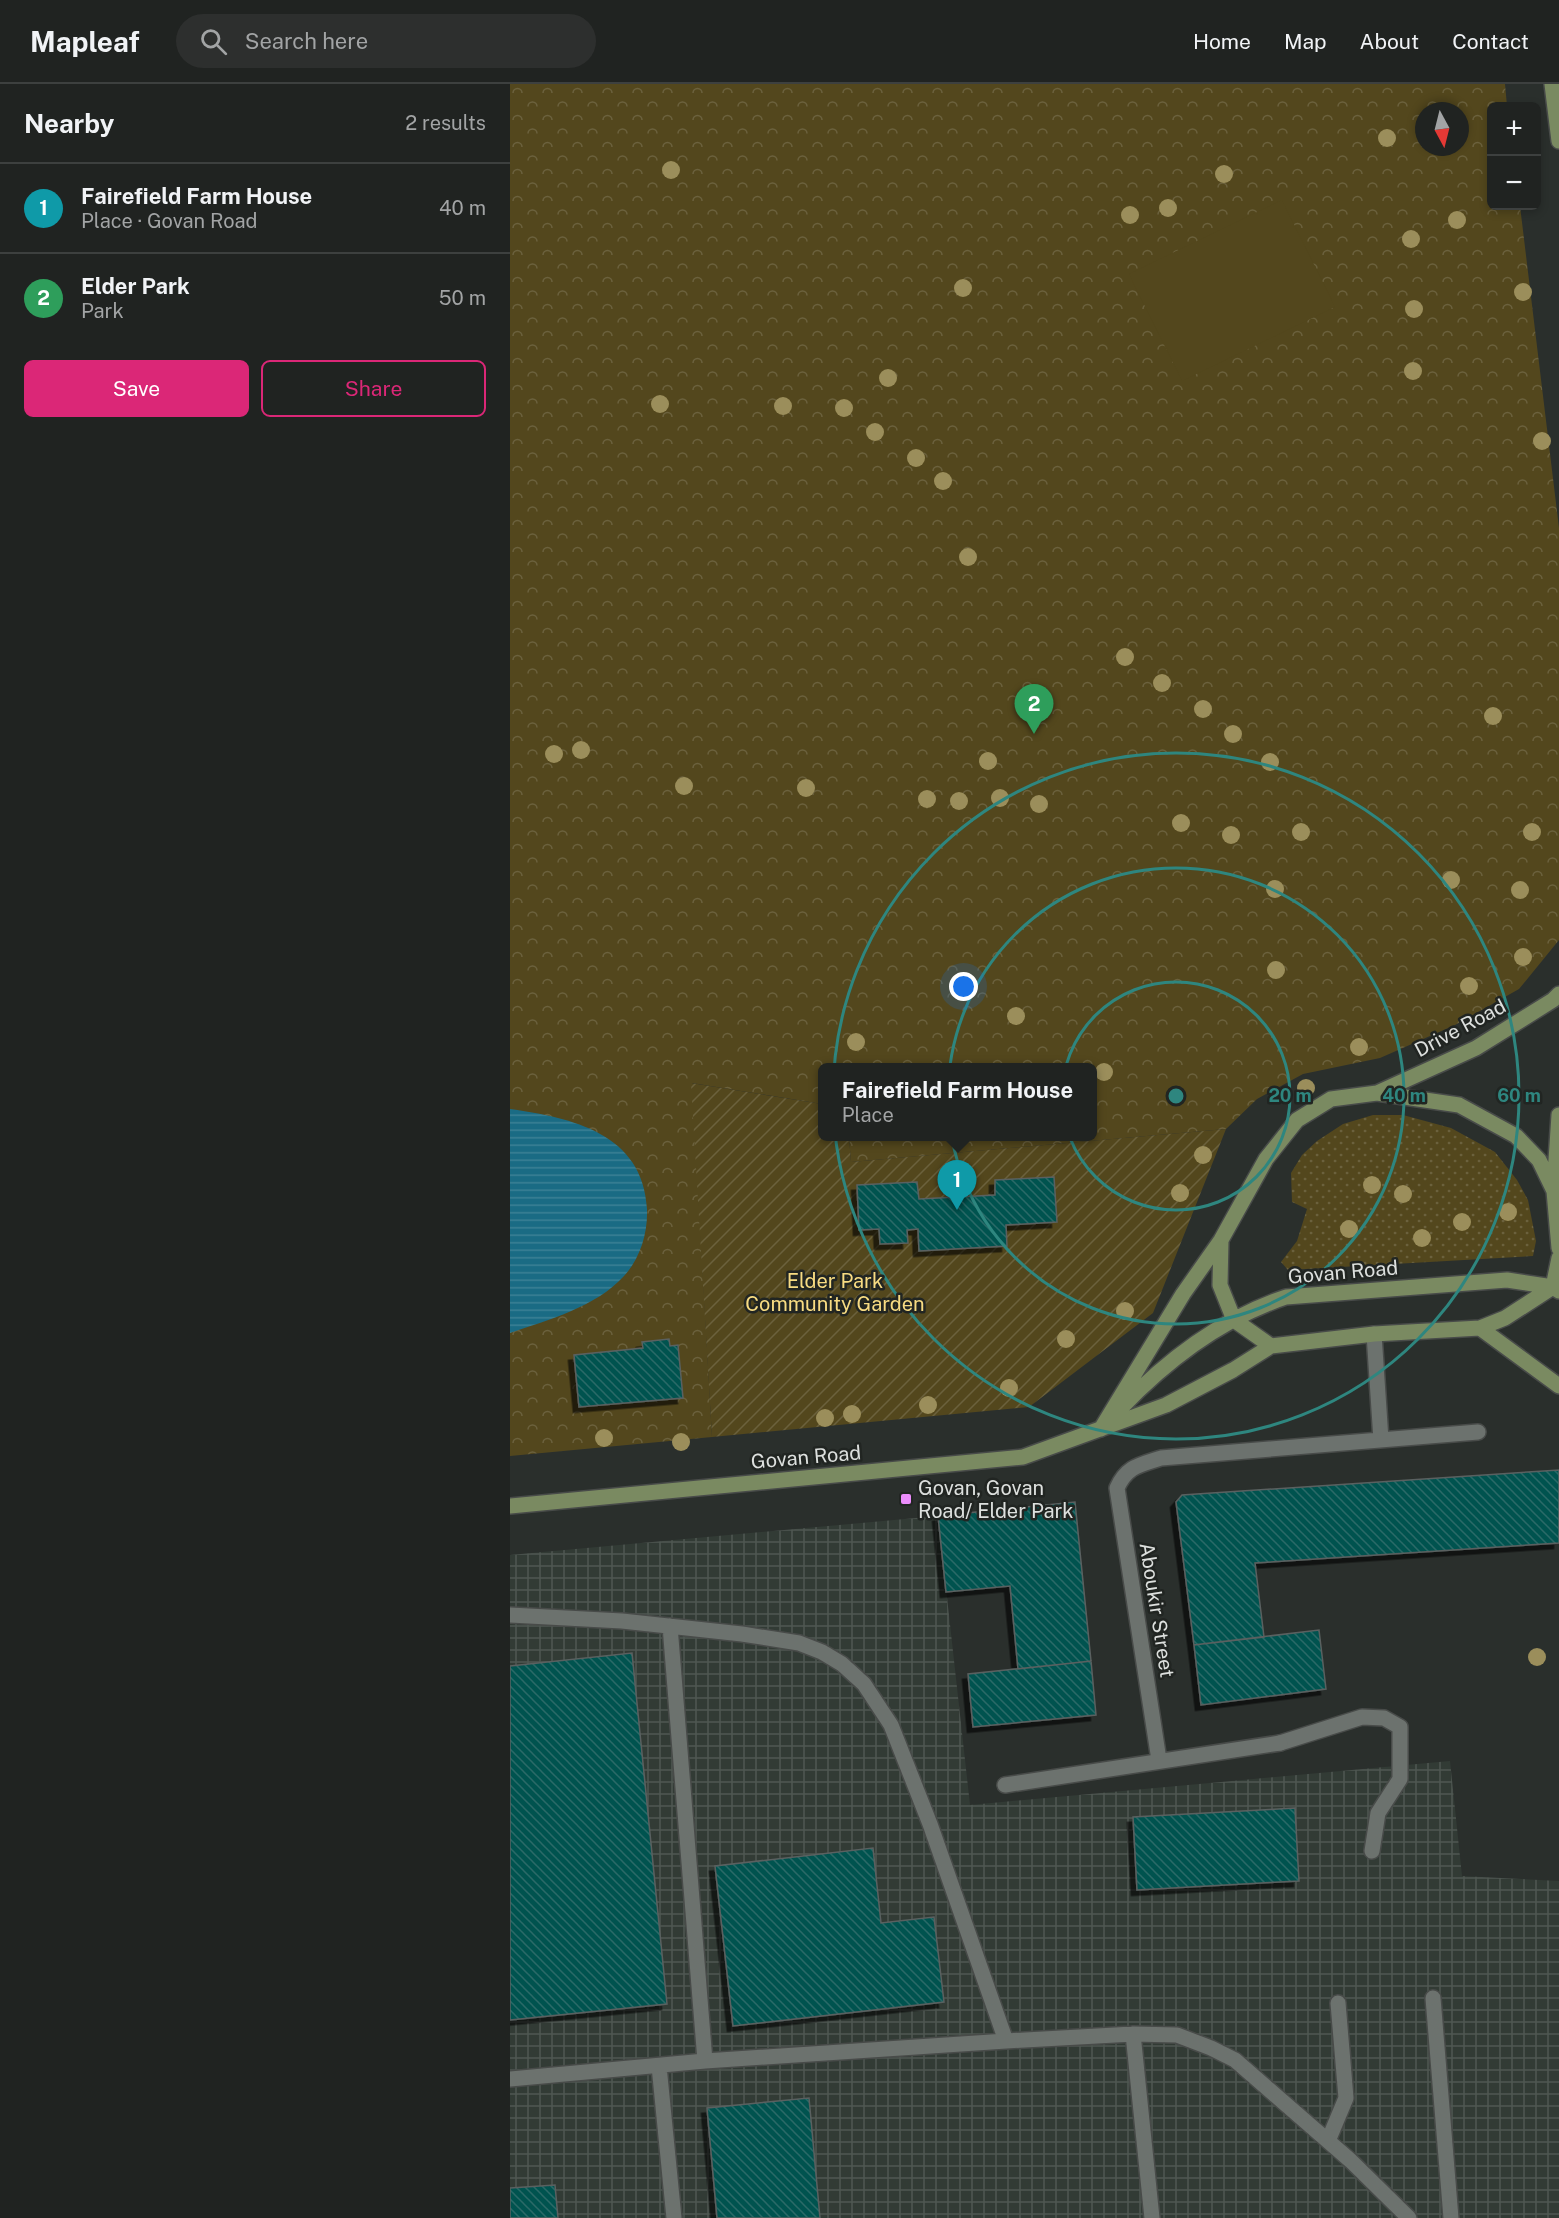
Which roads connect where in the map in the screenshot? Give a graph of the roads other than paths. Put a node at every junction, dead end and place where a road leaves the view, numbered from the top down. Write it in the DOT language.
graph roads {
  1 [pos="1552,84"];
  2 [pos="1559,141"];
  3 [pos="1559,994"];
  4 [pos="1377,1093"];
  5 [pos="1559,1115"];
  6 [pos="1554,1191"];
  7 [pos="1221,1240"];
  8 [pos="1559,1248"];
  9 [pos="1559,1258"];
  10 [pos="1556,1289"];
  11 [pos="1234,1320"];
  12 [pos="1480,1328"];
  13 [pos="1374,1334"];
  14 [pos="1271,1346"];
  15 [pos="1559,1386"];
  16 [pos="1101,1429"];
  17 [pos="1478,1432"];
  18 [pos="1381,1440"];
  19 [pos="510,1506"];
  20 [pos="510,1615"];
  21 [pos="670,1626"];
  22 [pos="1158,1760"];
  23 [pos="1005,1785"];
  24 [pos="1372,1851"];
  25 [pos="1433,1998"];
  26 [pos="1338,2003"];
  27 [pos="1133,2034"];
  28 [pos="1006,2041"];
  29 [pos="705,2061"];
  30 [pos="659,2066"];
  31 [pos="510,2079"];
  32 [pos="1328,2141"];
  33 [pos="674,2218"];
  34 [pos="1152,2218"];
  35 [pos="1409,2218"];
  36 [pos="1451,2218"];
  1 -- 2 [label="street"];
  3 -- 4 [label="street, Drive Road"];
  4 -- 6 [label="street"];
  4 -- 7 [label="street"];
  5 -- 6 [label="street"];
  6 -- 8 [label="street"];
  7 -- 11 [label="street"];
  7 -- 16 [label="street"];
  9 -- 10 [label="street"];
  10 -- 11 [label="street, Govan Road"];
  10 -- 12 [label="street"];
  11 -- 14 [label="street"];
  11 -- 16 [label="street, Govan Road"];
  12 -- 13 [label="street"];
  12 -- 15 [label="street"];
  13 -- 14 [label="street"];
  13 -- 18 [label="street"];
  14 -- 16 [label="street, Govan Road"];
  16 -- 19 [label="street, Govan Road"];
  17 -- 18 [label="street"];
  18 -- 22 [label="street, Aboukir Street"];
  20 -- 21 [label="street"];
  21 -- 28 [label="street"];
  21 -- 29 [label="street"];
  22 -- 23 [label="street"];
  22 -- 24 [label="street"];
  25 -- 36 [label="street"];
  26 -- 32 [label="street"];
  27 -- 28 [label="street"];
  27 -- 32 [label="street"];
  27 -- 34 [label="street"];
  28 -- 29 [label="street"];
  29 -- 30 [label="street"];
  30 -- 31 [label="street"];
  30 -- 33 [label="street"];
  32 -- 35 [label="street"];
}
